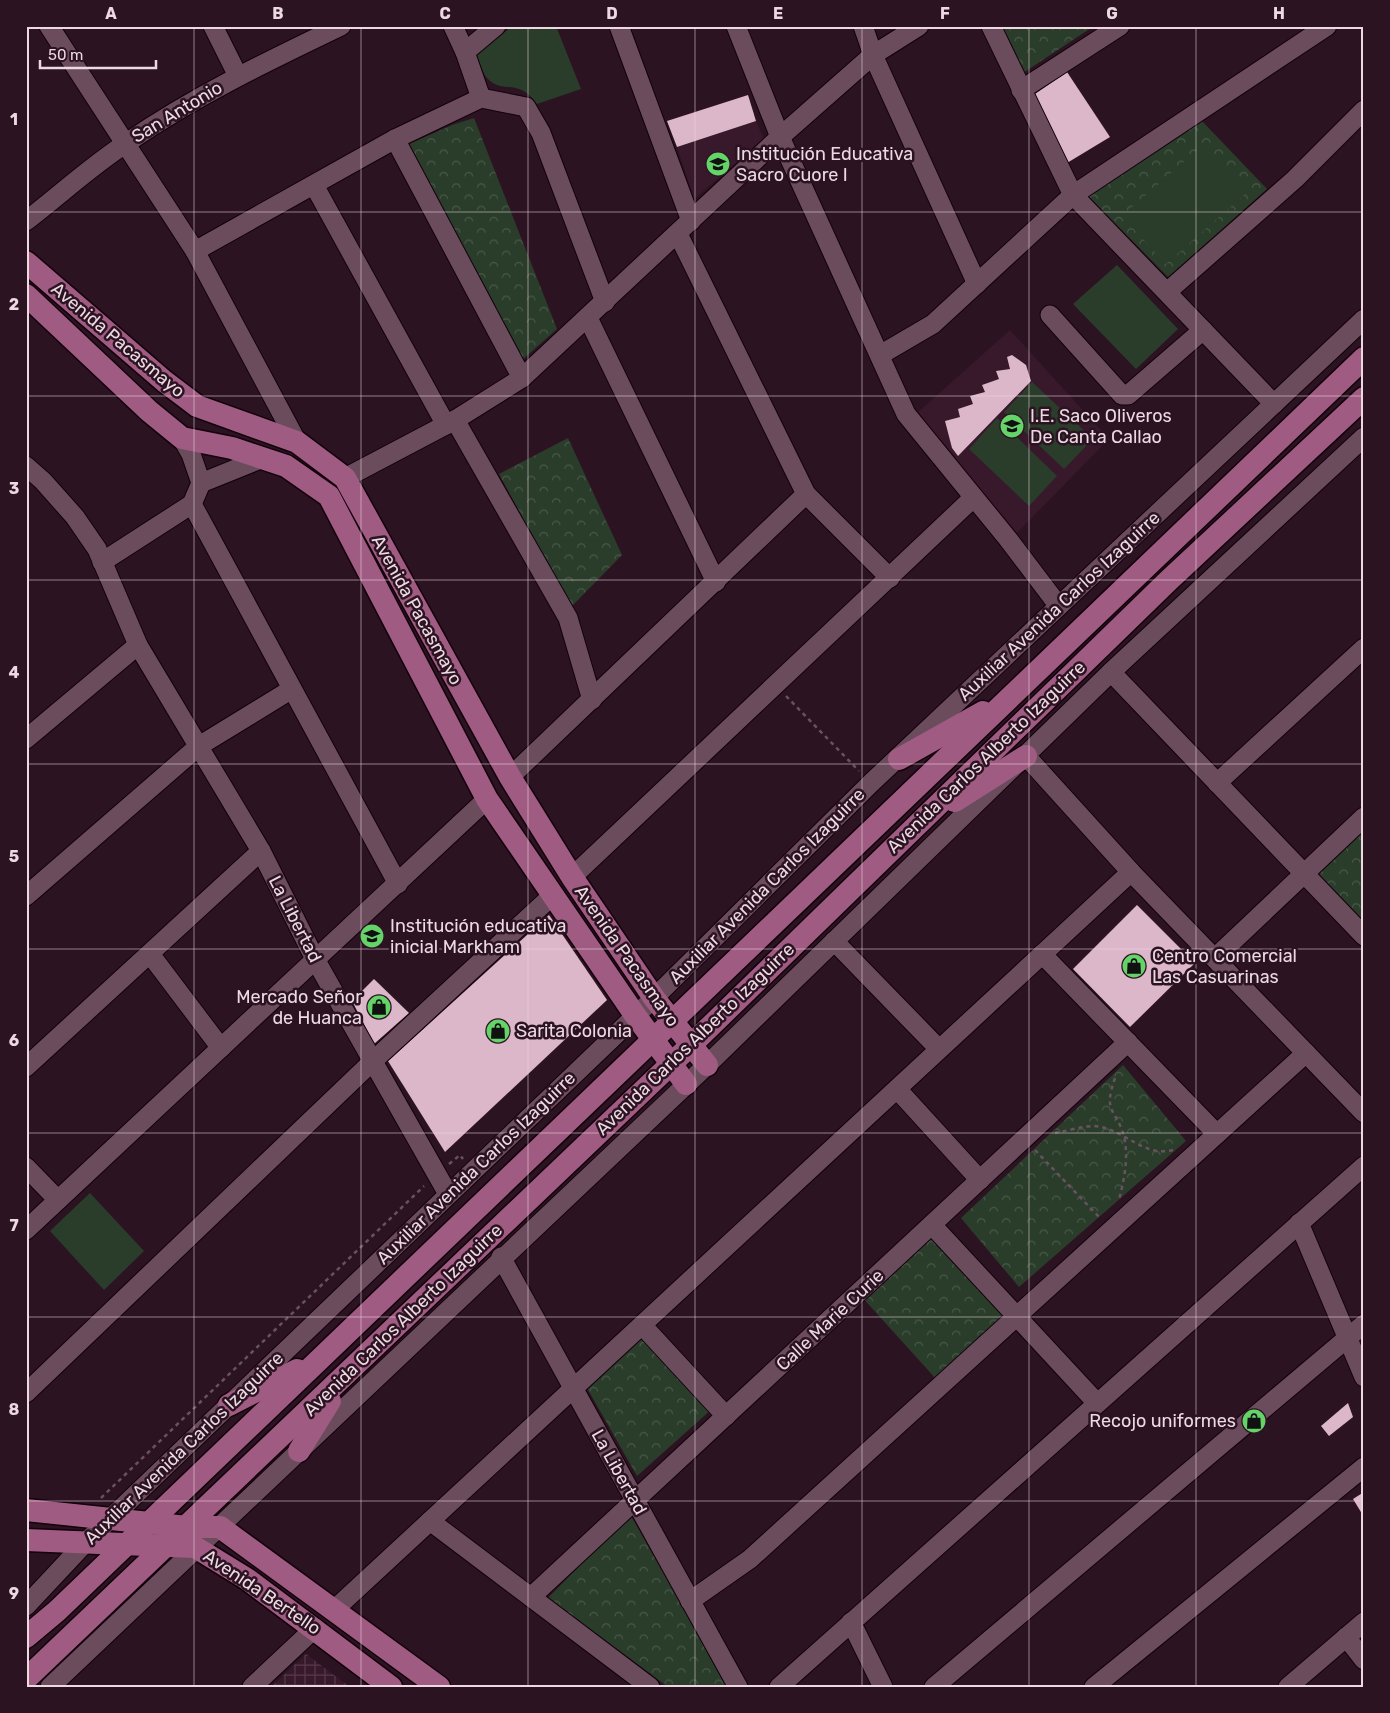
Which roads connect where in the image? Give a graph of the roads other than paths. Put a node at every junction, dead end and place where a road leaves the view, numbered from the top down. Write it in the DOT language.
graph roads {
  1 [pos="49,26"];
  2 [pos="213,26"];
  3 [pos="341,26"];
  4 [pos="453,26"];
  5 [pos="496,26"];
  6 [pos="619,26"];
  7 [pos="736,26"];
  8 [pos="863,26"];
  9 [pos="919,26"];
  10 [pos="991,26"];
  11 [pos="1120,26"];
  12 [pos="1327,26"];
  13 [pos="465,52"];
  14 [pos="873,55"];
  15 [pos="238,76"];
  16 [pos="1022,90"];
  17 [pos="481,98"];
  18 [pos="1364,110"];
  19 [pos="780,137"];
  20 [pos="395,138"];
  21 [pos="126,142"];
  22 [pos="314,185"];
  23 [pos="1073,195"];
  24 [pos="26,221"];
  25 [pos="684,227"];
  26 [pos="195,251"];
  27 [pos="26,262"];
  28 [pos="977,284"];
  29 [pos="1167,292"];
  30 [pos="26,295"];
  31 [pos="605,302"];
  32 [pos="88,315"];
  33 [pos="1050,315"];
  34 [pos="588,318"];
  35 [pos="1364,319"];
  36 [pos="1203,330"];
  37 [pos="69,335"];
  38 [pos="880,355"];
  39 [pos="1361,357"];
  40 [pos="522,378"];
  41 [pos="1364,398"];
  42 [pos="1274,404"];
  43 [pos="450,422"];
  44 [pos="1364,437"];
  45 [pos="182,438"];
  46 [pos="298,442"];
  47 [pos="263,458"];
  48 [pos="26,466"];
  49 [pos="345,478"];
  50 [pos="201,483"];
  51 [pos="806,494"];
  52 [pos="973,498"];
  53 [pos="192,504"];
  54 [pos="387,556"];
  55 [pos="102,562"];
  56 [pos="1152,564"];
  57 [pos="368,567"];
  58 [pos="890,578"];
  59 [pos="716,582"];
  60 [pos="1168,582"];
  61 [pos="1058,605"];
  62 [pos="138,645"];
  63 [pos="1364,648"];
  64 [pos="1111,672"];
  65 [pos="292,690"];
  66 [pos="1012,695"];
  67 [pos="592,700"];
  68 [pos="26,739"];
  69 [pos="199,746"];
  70 [pos="1026,756"];
  71 [pos="899,759"];
  72 [pos="510,777"];
  73 [pos="1217,783"];
  74 [pos="487,799"];
  75 [pos="1364,817"];
  76 [pos="916,825"];
  77 [pos="261,851"];
  78 [pos="1131,872"];
  79 [pos="1304,874"];
  80 [pos="572,877"];
  81 [pos="398,884"];
  82 [pos="553,895"];
  83 [pos="26,896"];
  84 [pos="1364,936"];
  85 [pos="834,941"];
  86 [pos="150,954"];
  87 [pos="1042,954"];
  88 [pos="1215,958"];
  89 [pos="315,960"];
  90 [pos="654,998"];
  91 [pos="635,1015"];
  92 [pos="672,1023"];
  93 [pos="653,1039"];
  94 [pos="1128,1042"];
  95 [pos="691,1045"];
  96 [pos="221,1048"];
  97 [pos="939,1049"];
  98 [pos="1306,1054"];
  99 [pos="374,1060"];
  100 [pos="671,1063"];
  101 [pos="707,1065"];
  102 [pos="26,1068"];
  103 [pos="686,1084"];
  104 [pos="897,1089"];
  105 [pos="1364,1113"];
  106 [pos="1217,1134"];
  107 [pos="1364,1166"];
  108 [pos="26,1167"];
  109 [pos="980,1180"];
  110 [pos="448,1194"];
  111 [pos="58,1200"];
  112 [pos="1299,1223"];
  113 [pos="932,1225"];
  114 [pos="26,1230"];
  115 [pos="501,1257"];
  116 [pos="1017,1316"];
  117 [pos="1364,1324"];
  118 [pos="642,1325"];
  119 [pos="1348,1339"];
  120 [pos="318,1360"];
  121 [pos="349,1371"];
  122 [pos="1364,1377"];
  123 [pos="573,1388"];
  124 [pos="26,1393"];
  125 [pos="1097,1403"];
  126 [pos="229,1405"];
  127 [pos="726,1416"];
  128 [pos="299,1451"];
  129 [pos="1364,1467"];
  130 [pos="635,1500"];
  131 [pos="26,1510"];
  132 [pos="112,1517"];
  133 [pos="430,1521"];
  134 [pos="149,1522"];
  135 [pos="220,1527"];
  136 [pos="191,1537"];
  137 [pos="26,1540"];
  138 [pos="85,1543"];
  139 [pos="124,1545"];
  140 [pos="166,1546"];
  141 [pos="531,1597"];
  142 [pos="690,1601"];
  143 [pos="26,1606"];
  144 [pos="335,1609"];
  145 [pos="851,1622"];
  146 [pos="1364,1622"];
  147 [pos="315,1628"];
  148 [pos="26,1637"];
  149 [pos="1346,1638"];
  150 [pos="1364,1660"];
  151 [pos="26,1680"];
  152 [pos="50,1687"];
  153 [pos="252,1687"];
  154 [pos="391,1687"];
  155 [pos="439,1687"];
  156 [pos="650,1687"];
  157 [pos="738,1687"];
  158 [pos="779,1687"];
  159 [pos="882,1687"];
  160 [pos="934,1687"];
  161 [pos="1094,1687"];
  162 [pos="1288,1687"];
  1 -- 21 [label="street"];
  2 -- 15 [label="street"];
  3 -- 15 [label="street, San Antonio"];
  4 -- 13 [label="street"];
  5 -- 13 [label="street"];
  6 -- 25 [label="street"];
  7 -- 19 [label="street"];
  8 -- 14 [label="street"];
  9 -- 14 [label="street"];
  10 -- 16 [label="street"];
  11 -- 16 [label="street"];
  12 -- 23 [label="street"];
  13 -- 17 [label="street"];
  14 -- 19 [label="street"];
  14 -- 28 [label="street"];
  15 -- 21 [label="street, San Antonio"];
  16 -- 23 [label="street"];
  17 -- 20 [label="street"];
  17 -- 31 [label="street"];
  18 -- 29 [label="street"];
  19 -- 25 [label="street"];
  19 -- 38 [label="street"];
  20 -- 22 [label="street"];
  20 -- 40 [label="street"];
  21 -- 24 [label="street, San Antonio"];
  21 -- 26 [label="street"];
  22 -- 26 [label="street"];
  22 -- 43 [label="street"];
  23 -- 28 [label="street"];
  23 -- 29 [label="street"];
  25 -- 31 [label="street"];
  25 -- 51 [label="street"];
  26 -- 46 [label="street"];
  27 -- 32 [label="main road, Avenida Pacasmayo"];
  28 -- 38 [label="street"];
  29 -- 36 [label="street"];
  30 -- 37 [label="main road, Avenida Pacasmayo"];
  31 -- 34 [label="street"];
  32 -- 37 [label="main road"];
  32 -- 46 [label="main road, Avenida Pacasmayo"];
  33 -- 36 [label="street"];
  34 -- 40 [label="street"];
  34 -- 59 [label="street"];
  35 -- 42 [label="street, Auxiliar Avenida Carlos Izaguirre"];
  36 -- 42 [label="street"];
  37 -- 45 [label="main road, Avenida Pacasmayo"];
  38 -- 52 [label="street"];
  39 -- 56 [label="main road, Avenida Carlos Alberto Izaguirre"];
  40 -- 43 [label="street"];
  41 -- 60 [label="main road, Avenida Carlos Alberto Izaguirre"];
  42 -- 61 [label="street, Auxiliar Avenida Carlos Izaguirre"];
  43 -- 49 [label="street"];
  43 -- 67 [label="street"];
  44 -- 64 [label="street"];
  45 -- 47 [label="main road, Avenida Pacasmayo"];
  45 -- 50 [label="street"];
  46 -- 49 [label="main road, Avenida Pacasmayo"];
  47 -- 50 [label="street"];
  47 -- 57 [label="main road, Avenida Pacasmayo"];
  48 -- 55 [label="street, La Libertad"];
  49 -- 54 [label="main road, Avenida Pacasmayo"];
  50 -- 53 [label="street"];
  51 -- 58 [label="street"];
  51 -- 59 [label="street"];
  52 -- 58 [label="street"];
  52 -- 61 [label="street"];
  53 -- 55 [label="street"];
  53 -- 65 [label="street"];
  54 -- 57 [label="main road"];
  54 -- 72 [label="main road, Avenida Pacasmayo"];
  55 -- 62 [label="street, La Libertad"];
  56 -- 60 [label="main road"];
  56 -- 66 [label="main road, Avenida Carlos Alberto Izaguirre"];
  57 -- 74 [label="main road, Avenida Pacasmayo"];
  58 -- 80 [label="street"];
  59 -- 67 [label="street"];
  60 -- 76 [label="main road, Avenida Carlos Alberto Izaguirre"];
  61 -- 71 [label="street, Auxiliar Avenida Carlos Izaguirre"];
  62 -- 68 [label="street"];
  62 -- 69 [label="street, La Libertad"];
  63 -- 73 [label="street"];
  64 -- 70 [label="street"];
  64 -- 73 [label="street"];
  65 -- 69 [label="street"];
  65 -- 81 [label="street"];
  66 -- 71 [label="main road"];
  66 -- 92 [label="main road, Avenida Carlos Alberto Izaguirre"];
  67 -- 72 [label="street"];
  69 -- 77 [label="street, La Libertad"];
  69 -- 83 [label="street"];
  70 -- 76 [label="main road"];
  70 -- 78 [label="street"];
  70 -- 85 [label="street"];
  71 -- 90 [label="street, Auxiliar Avenida Carlos Izaguirre"];
  72 -- 80 [label="main road, Avenida Pacasmayo"];
  73 -- 79 [label="street"];
  74 -- 81 [label="street"];
  74 -- 82 [label="main road, Avenida Pacasmayo"];
  75 -- 79 [label="street"];
  76 -- 95 [label="main road, Avenida Carlos Alberto Izaguirre"];
  77 -- 86 [label="street"];
  77 -- 89 [label="street, La Libertad"];
  78 -- 87 [label="street"];
  78 -- 88 [label="street"];
  79 -- 84 [label="street"];
  79 -- 88 [label="street"];
  80 -- 90 [label="main road, Avenida Pacasmayo"];
  81 -- 89 [label="street"];
  82 -- 91 [label="main road, Avenida Pacasmayo"];
  82 -- 99 [label="street"];
  85 -- 97 [label="street"];
  85 -- 101 [label="street"];
  86 -- 96 [label="street"];
  86 -- 102 [label="street"];
  87 -- 94 [label="street"];
  87 -- 97 [label="street"];
  88 -- 98 [label="street"];
  89 -- 96 [label="street"];
  89 -- 99 [label="street, La Libertad"];
  90 -- 91 [label="street, Auxiliar Avenida Carlos Izaguirre"];
  90 -- 92 [label="main road, Avenida Pacasmayo"];
  91 -- 93 [label="main road, Avenida Pacasmayo"];
  91 -- 110 [label="street, Auxiliar Avenida Carlos Izaguirre"];
  92 -- 93 [label="main road, Avenida Carlos Alberto Izaguirre"];
  92 -- 95 [label="main road, Avenida Pacasmayo"];
  93 -- 100 [label="main road, Avenida Pacasmayo"];
  93 -- 120 [label="main road, Avenida Carlos Alberto Izaguirre"];
  94 -- 106 [label="street"];
  94 -- 109 [label="street, Calle Marie Curie"];
  95 -- 100 [label="main road, Avenida Carlos Alberto Izaguirre"];
  95 -- 101 [label="main road, Avenida Pacasmayo"];
  96 -- 111 [label="street"];
  97 -- 104 [label="street"];
  98 -- 105 [label="street"];
  98 -- 106 [label="street"];
  99 -- 110 [label="street, La Libertad"];
  99 -- 124 [label="street"];
  100 -- 103 [label="main road, Avenida Pacasmayo"];
  100 -- 121 [label="main road, Avenida Carlos Alberto Izaguirre"];
  101 -- 103 [label="street"];
  103 -- 115 [label="street"];
  104 -- 109 [label="street"];
  104 -- 118 [label="street"];
  106 -- 116 [label="street"];
  107 -- 112 [label="street"];
  108 -- 111 [label="street"];
  109 -- 113 [label="street, Calle Marie Curie"];
  110 -- 126 [label="street, Auxiliar Avenida Carlos Izaguirre"];
  111 -- 114 [label="street"];
  112 -- 119 [label="street"];
  112 -- 125 [label="street"];
  113 -- 116 [label="street"];
  113 -- 127 [label="street, Calle Marie Curie"];
  115 -- 123 [label="street, La Libertad"];
  115 -- 128 [label="street"];
  116 -- 125 [label="street"];
  116 -- 142 [label="street"];
  117 -- 119 [label="street"];
  118 -- 123 [label="street"];
  118 -- 127 [label="street"];
  119 -- 122 [label="street"];
  119 -- 160 [label="street"];
  120 -- 126 [label="main road"];
  120 -- 134 [label="main road, Avenida Carlos Alberto Izaguirre"];
  121 -- 128 [label="main road"];
  121 -- 136 [label="main road, Avenida Carlos Alberto Izaguirre"];
  123 -- 130 [label="street, La Libertad"];
  123 -- 133 [label="street"];
  125 -- 145 [label="street"];
  126 -- 132 [label="street, Auxiliar Avenida Carlos Izaguirre"];
  127 -- 130 [label="street, Calle Marie Curie"];
  128 -- 135 [label="street"];
  129 -- 161 [label="street"];
  130 -- 141 [label="street, Calle Marie Curie"];
  130 -- 142 [label="street, La Libertad"];
  131 -- 132 [label="main road"];
  132 -- 134 [label="main road"];
  132 -- 138 [label="street, Auxiliar Avenida Carlos Izaguirre"];
  133 -- 141 [label="street"];
  133 -- 144 [label="street"];
  134 -- 136 [label="main road"];
  134 -- 139 [label="main road, Avenida Carlos Alberto Izaguirre"];
  135 -- 136 [label="main road"];
  135 -- 144 [label="main road, Avenida Bertello"];
  136 -- 140 [label="main road, Avenida Bertello"];
  136 -- 147 [label="main road, Avenida Bertello"];
  136 -- 152 [label="street"];
  137 -- 138 [label="main road, Avenida Bertello"];
  138 -- 139 [label="main road, Avenida Bertello"];
  138 -- 143 [label="street, Auxiliar Avenida Carlos Izaguirre"];
  139 -- 140 [label="main road, Avenida Bertello"];
  139 -- 148 [label="main road, Avenida Carlos Alberto Izaguirre"];
  140 -- 151 [label="main road"];
  141 -- 156 [label="street"];
  142 -- 157 [label="street, La Libertad"];
  144 -- 155 [label="main road, Avenida Bertello"];
  145 -- 158 [label="street"];
  145 -- 159 [label="street"];
  146 -- 149 [label="street"];
  147 -- 153 [label="street"];
  147 -- 154 [label="main road, Avenida Bertello"];
  149 -- 150 [label="street"];
  149 -- 162 [label="street"];
}
